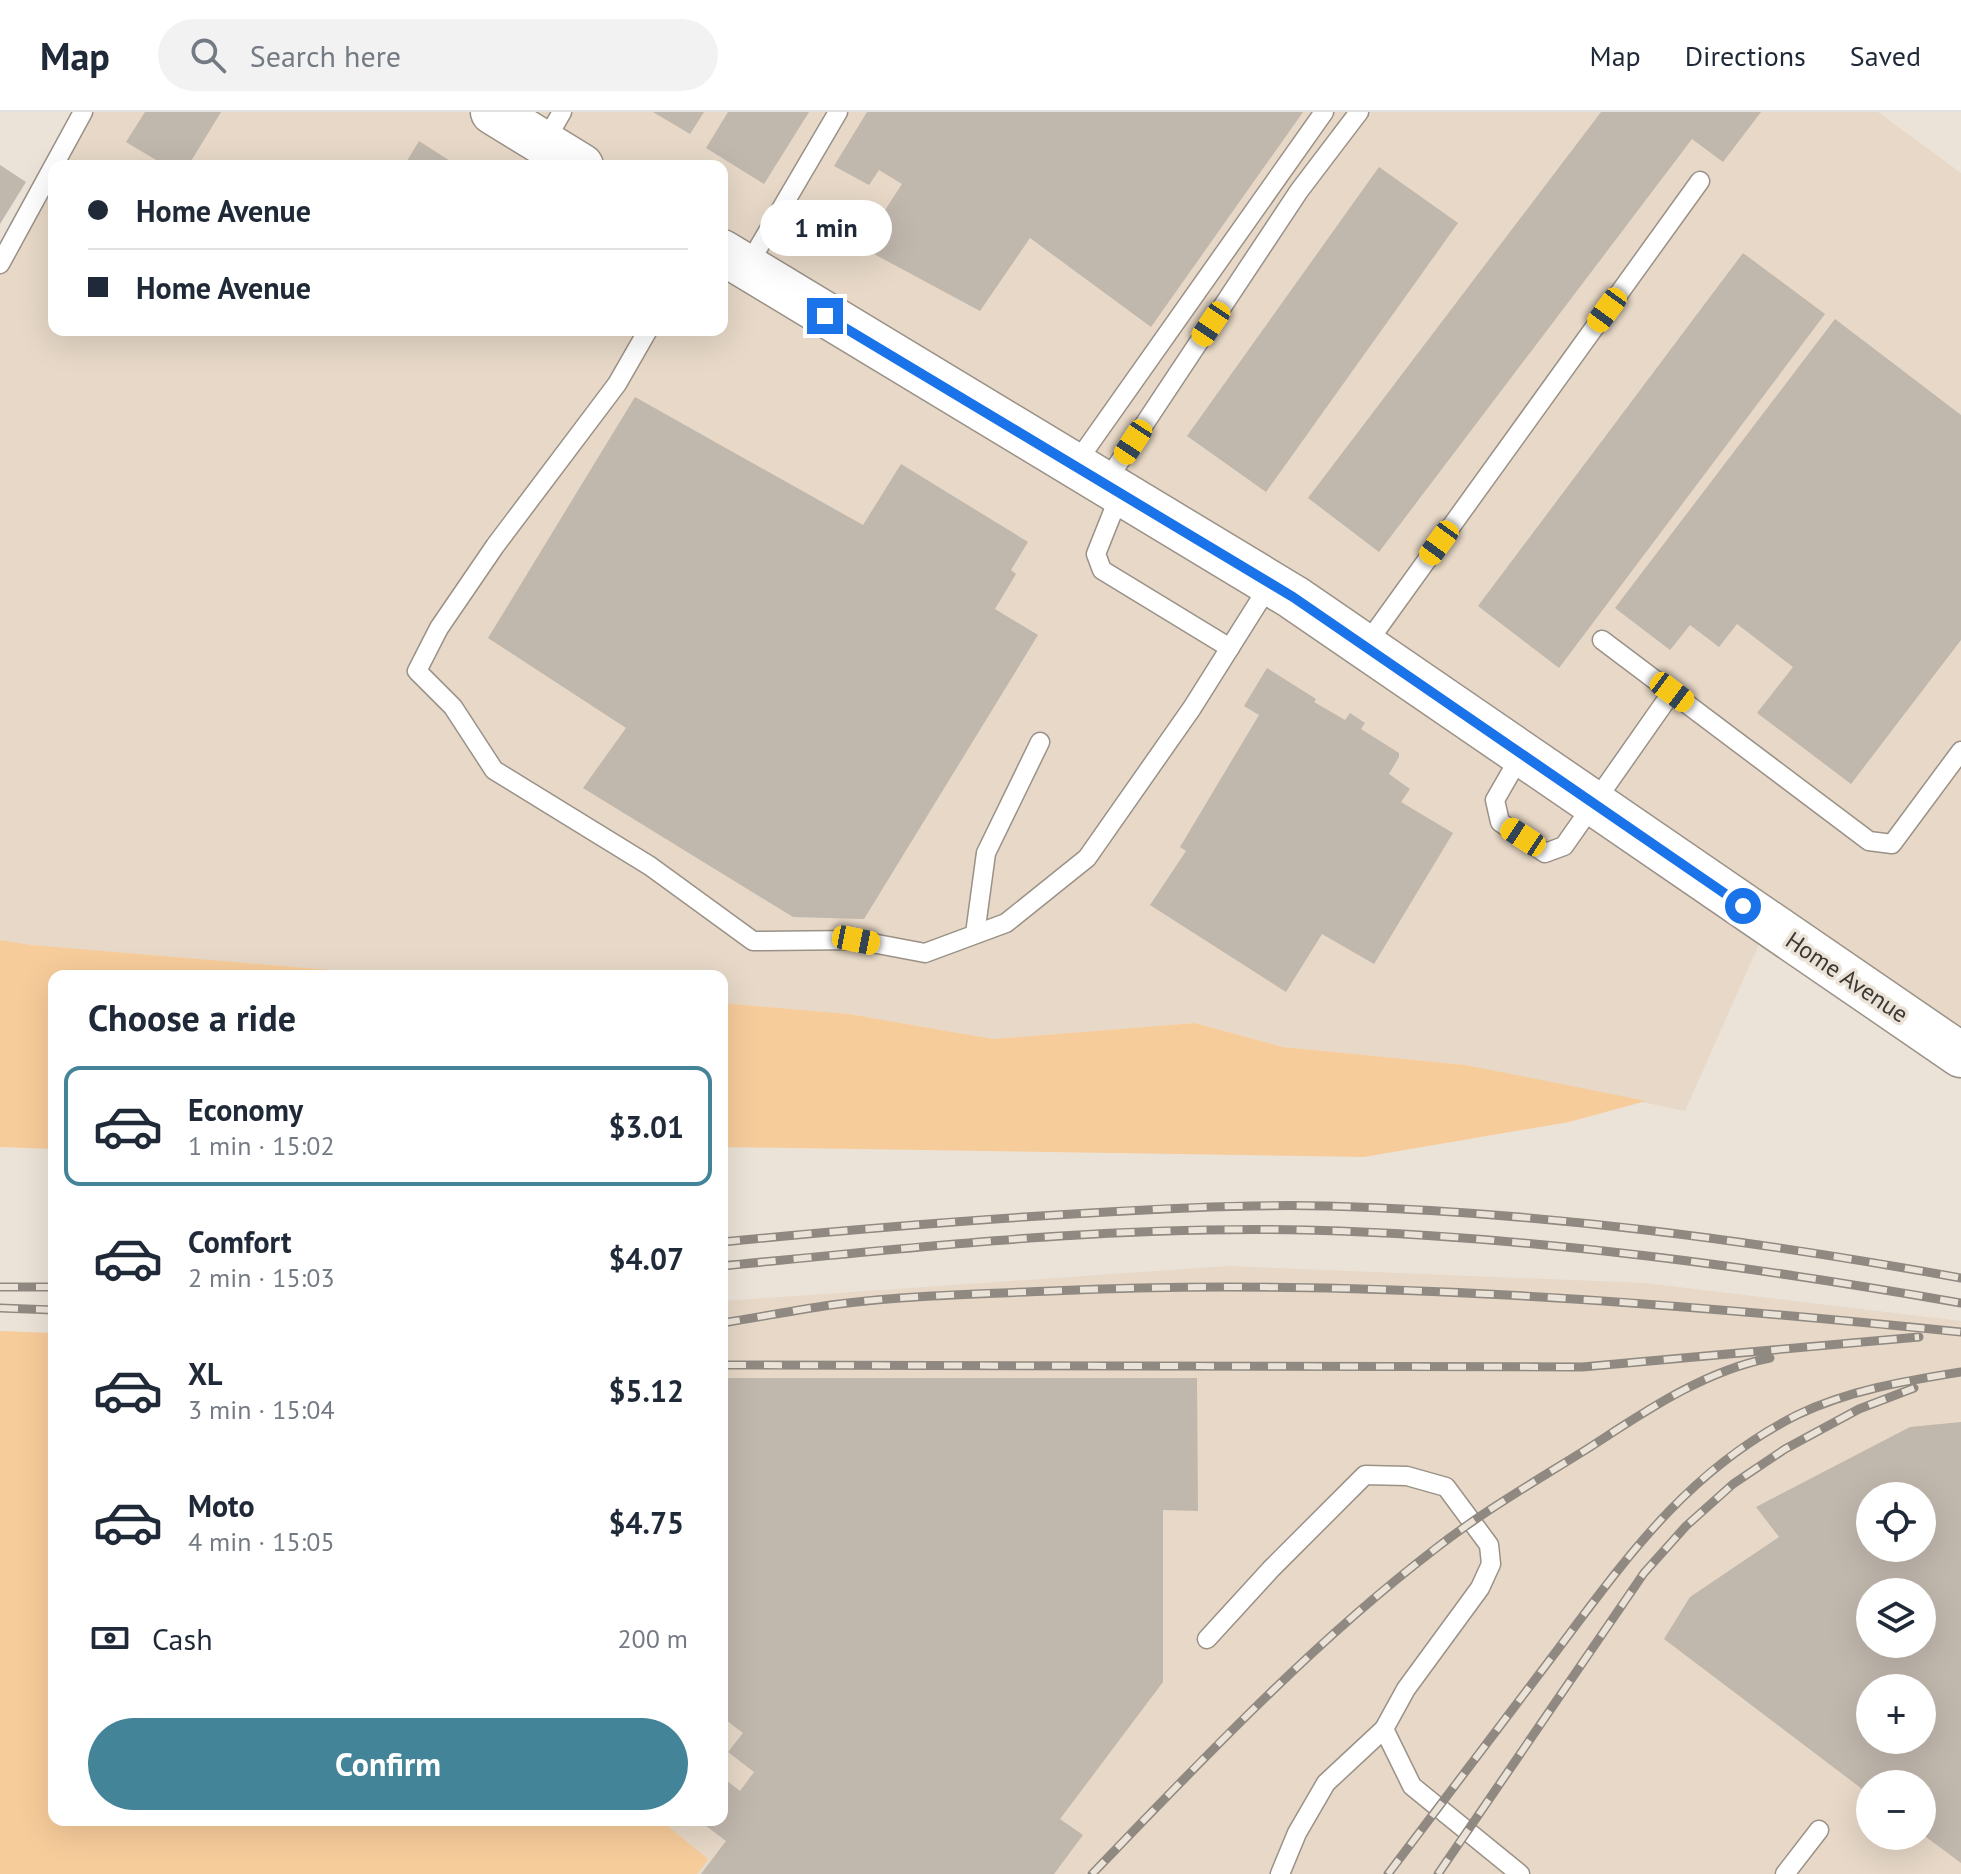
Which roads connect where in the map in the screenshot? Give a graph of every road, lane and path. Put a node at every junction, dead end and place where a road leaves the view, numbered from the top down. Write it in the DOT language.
graph roads {
  1 [pos="83,112"];
  2 [pos="493,112"];
  3 [pos="838,112"];
  4 [pos="1324,112"];
  5 [pos="1359,112"];
  6 [pos="553,128"];
  7 [pos="57,160"];
  8 [pos="577,160"];
  9 [pos="48,176"];
  10 [pos="1700,181"];
  11 [pos="734,260"];
  12 [pos="0,264"];
  13 [pos="645,336"];
  14 [pos="1099,482"];
  15 [pos="1270,584"];
  16 [pos="1602,640"];
  17 [pos="1365,646"];
  18 [pos="1230,648"];
  19 [pos="1672,692"];
  20 [pos="1040,742"];
  21 [pos="1961,751"];
  22 [pos="1522,753"];
  23 [pos="1595,803"];
  24 [pos="975,934"];
  25 [pos="1961,1055"];
  26 [pos="1207,1639"];
  27 [pos="1384,1729"];
  28 [pos="1819,1830"];
  29 [pos="1280,1874"];
  30 [pos="1520,1874"];
  31 [pos="1785,1874"];
  1 -- 7 [label="lane"];
  2 -- 6 [label="street"];
  3 -- 11 [label="lane"];
  4 -- 14 [label="lane"];
  5 -- 14 [label="lane"];
  6 -- 8 [label="street"];
  9 -- 12 [label="lane"];
  10 -- 17 [label="lane"];
  11 -- 14 [label="street, Home Avenue"];
  13 -- 24 [label="lane"];
  14 -- 15 [label="street, Home Avenue"];
  14 -- 18 [label="lane"];
  15 -- 17 [label="street, Home Avenue"];
  15 -- 18 [label="lane"];
  16 -- 19 [label="lane"];
  17 -- 22 [label="street, Home Avenue"];
  18 -- 24 [label="lane"];
  19 -- 21 [label="lane"];
  19 -- 23 [label="lane"];
  20 -- 24 [label="lane"];
  22 -- 23 [label="street, Home Avenue"];
  22 -- 23 [label="lane"];
  23 -- 25 [label="street, Home Avenue"];
  26 -- 27 [label="lane"];
  27 -- 29 [label="lane"];
  27 -- 30 [label="lane"];
  28 -- 31 [label="lane"];
}
